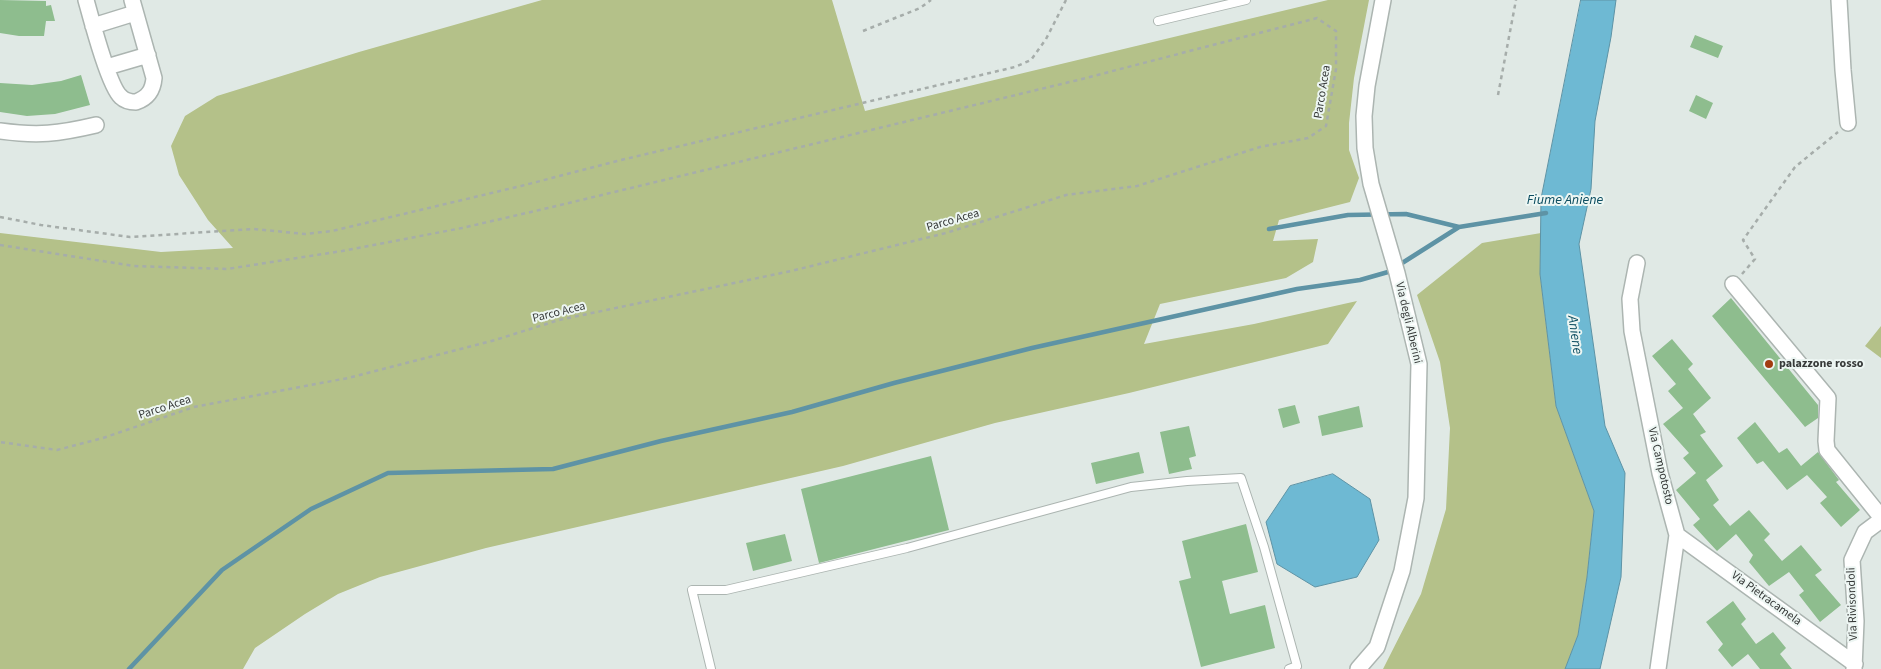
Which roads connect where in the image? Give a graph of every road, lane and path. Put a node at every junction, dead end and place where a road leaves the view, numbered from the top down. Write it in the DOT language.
graph roads {
  1 [pos="86,0"];
  2 [pos="931,0"];
  3 [pos="1066,0"];
  4 [pos="1246,0"];
  5 [pos="1383,0"];
  6 [pos="1516,0"];
  7 [pos="1839,0"];
  8 [pos="134,7"];
  9 [pos="1158,21"];
  10 [pos="93,26"];
  11 [pos="862,30"];
  12 [pos="148,55"];
  13 [pos="107,67"];
  14 [pos="1498,95"];
  15 [pos="1848,123"];
  16 [pos="96,125"];
  17 [pos="0,131"];
  18 [pos="0,217"];
  19 [pos="0,245"];
  20 [pos="1637,263"];
  21 [pos="1734,284"];
  22 [pos="0,442"];
  23 [pos="1881,519"];
  24 [pos="1677,535"];
  25 [pos="1854,666"];
  26 [pos="711,669"];
  27 [pos="1289,669"];
  28 [pos="1358,669"];
  29 [pos="1658,669"];
  1 -- 10 [label="street"];
  2 -- 11 [label="path"];
  3 -- 18 [label="path"];
  4 -- 9 [label="lane"];
  5 -- 28 [label="street, Via degli Alberini"];
  6 -- 14 [label="path"];
  7 -- 15 [label="street"];
  8 -- 10 [label="street"];
  8 -- 12 [label="street"];
  10 -- 13 [label="street"];
  12 -- 13 [label="street"];
  12 -- 13 [label="street"];
  15 -- 21 [label="path"];
  16 -- 17 [label="street"];
  19 -- 22 [label="path, Parco Acea"];
  20 -- 24 [label="street, Via Campotosto"];
  21 -- 23 [label="street, Via Rivisondoli"];
  23 -- 25 [label="street, Via Rivisondoli"];
  24 -- 25 [label="street, Via Pietracamela"];
  24 -- 29 [label="street, Via Campotosto"];
  26 -- 27 [label="lane"];
}
